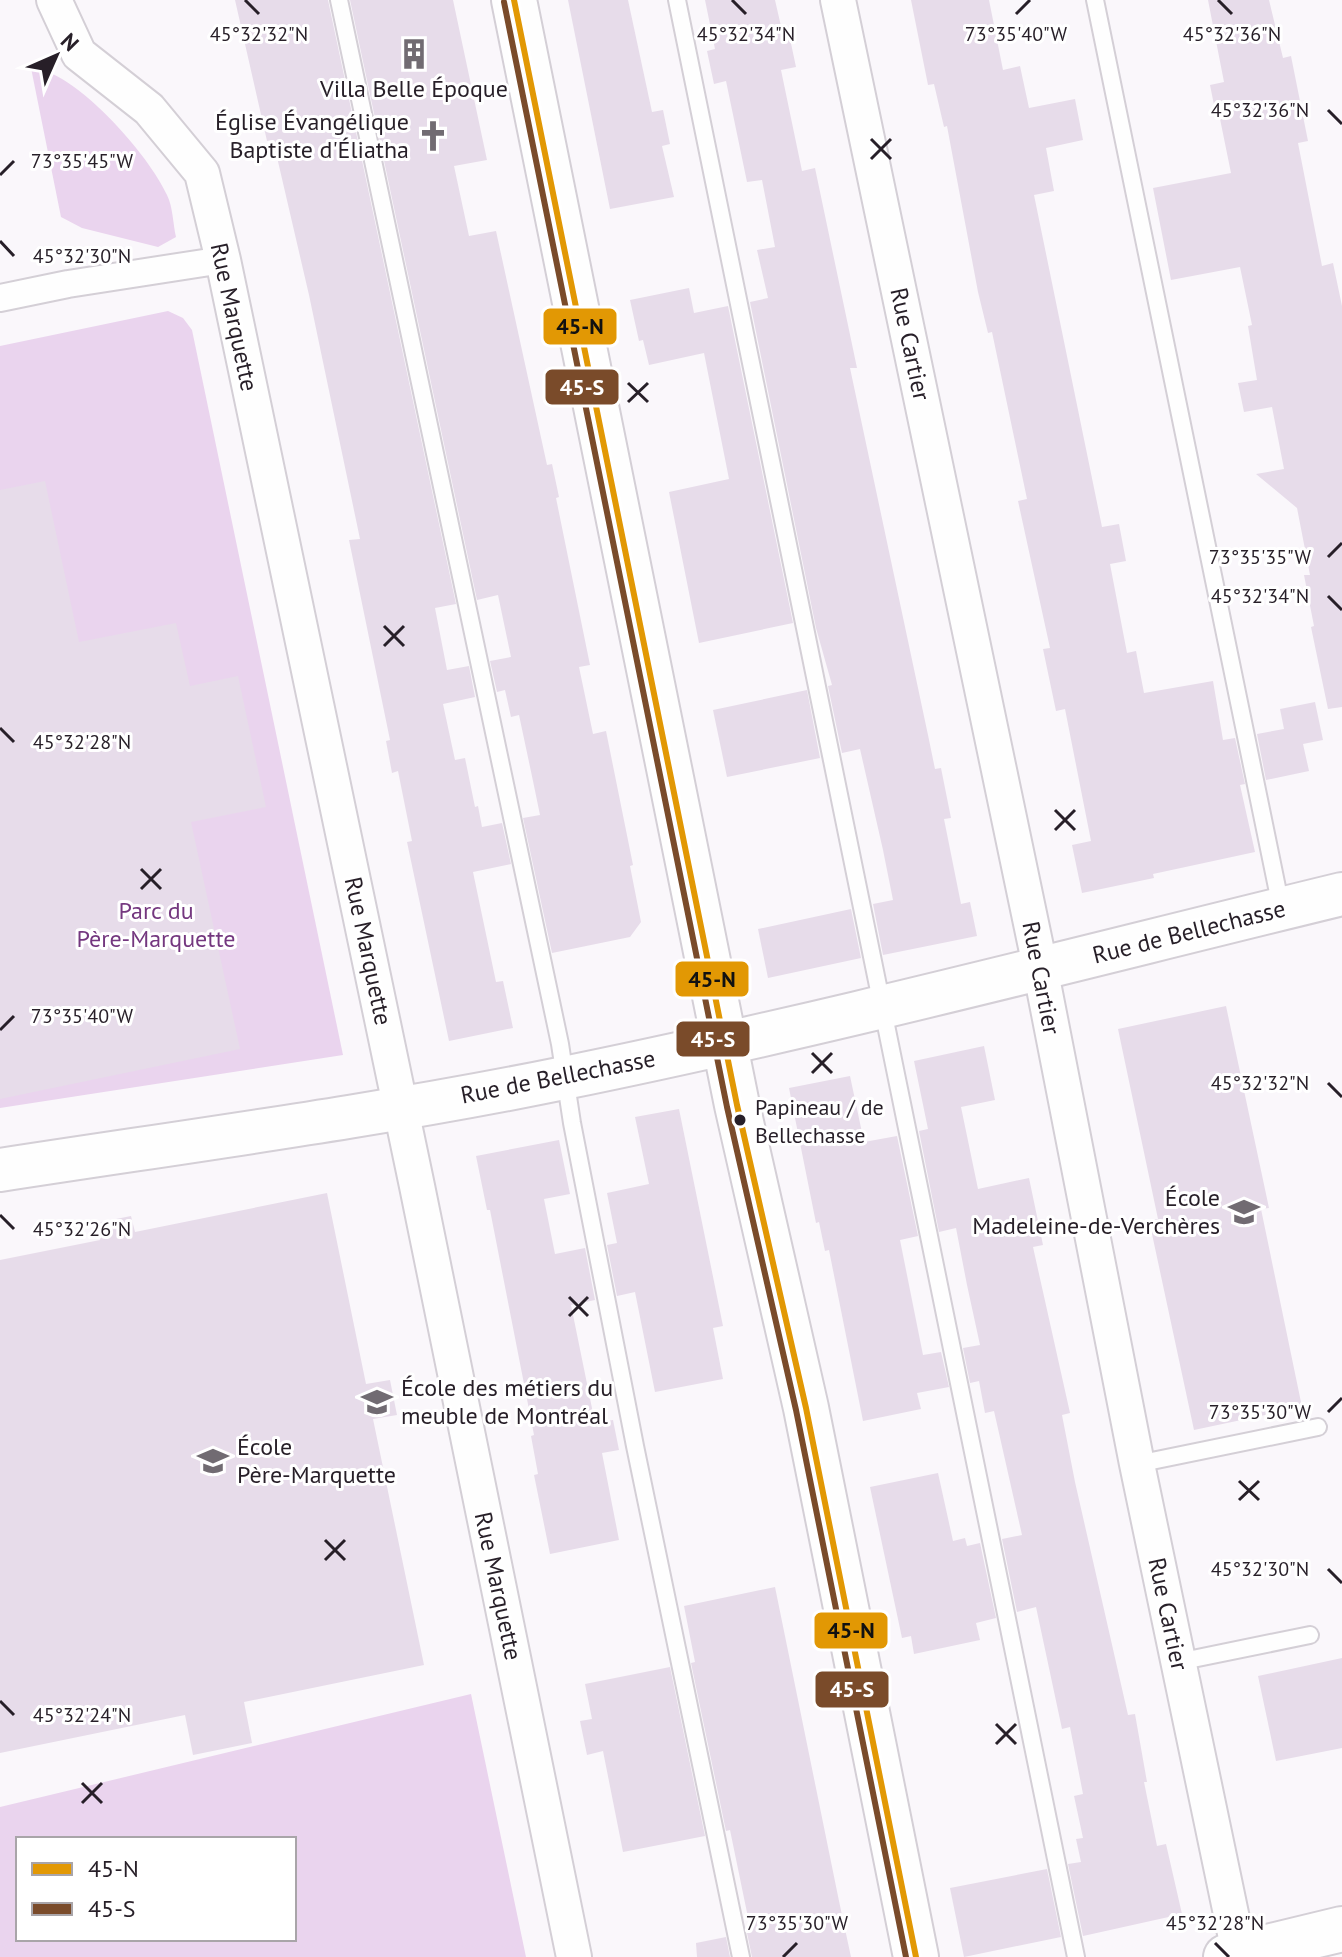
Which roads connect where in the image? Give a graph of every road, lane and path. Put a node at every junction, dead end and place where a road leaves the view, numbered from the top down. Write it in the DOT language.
graph roads {
  1 [pos="54,0"];
  2 [pos="339,0"];
  3 [pos="514,0"];
  4 [pos="677,0"];
  5 [pos="838,0"];
  6 [pos="1095,0"];
  7 [pos="223,260"];
  8 [pos="0,298"];
  9 [pos="1342,894"];
  10 [pos="1281,909"];
  11 [pos="1040,968"];
  12 [pos="884,1008"];
  13 [pos="725,1043"];
  14 [pos="564,1078"];
  15 [pos="401,1108"];
  16 [pos="0,1170"];
  17 [pos="1318,1427"];
  18 [pos="1137,1464"];
  19 [pos="1310,1635"];
  20 [pos="1178,1662"];
  21 [pos="1342,1929"];
  22 [pos="1235,1956"];
  23 [pos="574,1957"];
  24 [pos="741,1957"];
  25 [pos="916,1957"];
  26 [pos="1076,1957"];
  1 -- 7 [label="street, Rue Marquette"];
  2 -- 14 [label="lane"];
  3 -- 13 [label="main road"];
  4 -- 12 [label="lane"];
  5 -- 11 [label="street, Rue Cartier"];
  6 -- 10 [label="lane"];
  7 -- 8 [label="street"];
  7 -- 15 [label="street, Rue Marquette"];
  9 -- 10 [label="street, Rue de Bellechasse"];
  10 -- 11 [label="street, Rue de Bellechasse"];
  11 -- 12 [label="street, Rue de Bellechasse"];
  11 -- 18 [label="street, Rue Cartier"];
  12 -- 13 [label="street, Rue de Bellechasse"];
  12 -- 26 [label="lane"];
  13 -- 14 [label="street, Rue de Bellechasse"];
  13 -- 25 [label="main road"];
  14 -- 15 [label="street, Rue de Bellechasse"];
  14 -- 24 [label="lane"];
  15 -- 16 [label="street, Rue de Bellechasse"];
  15 -- 23 [label="street, Rue Marquette"];
  17 -- 18 [label="lane"];
  18 -- 20 [label="street, Rue Cartier"];
  19 -- 20 [label="lane"];
  20 -- 22 [label="street, Rue Cartier"];
  21 -- 22 [label="main road"];
}
